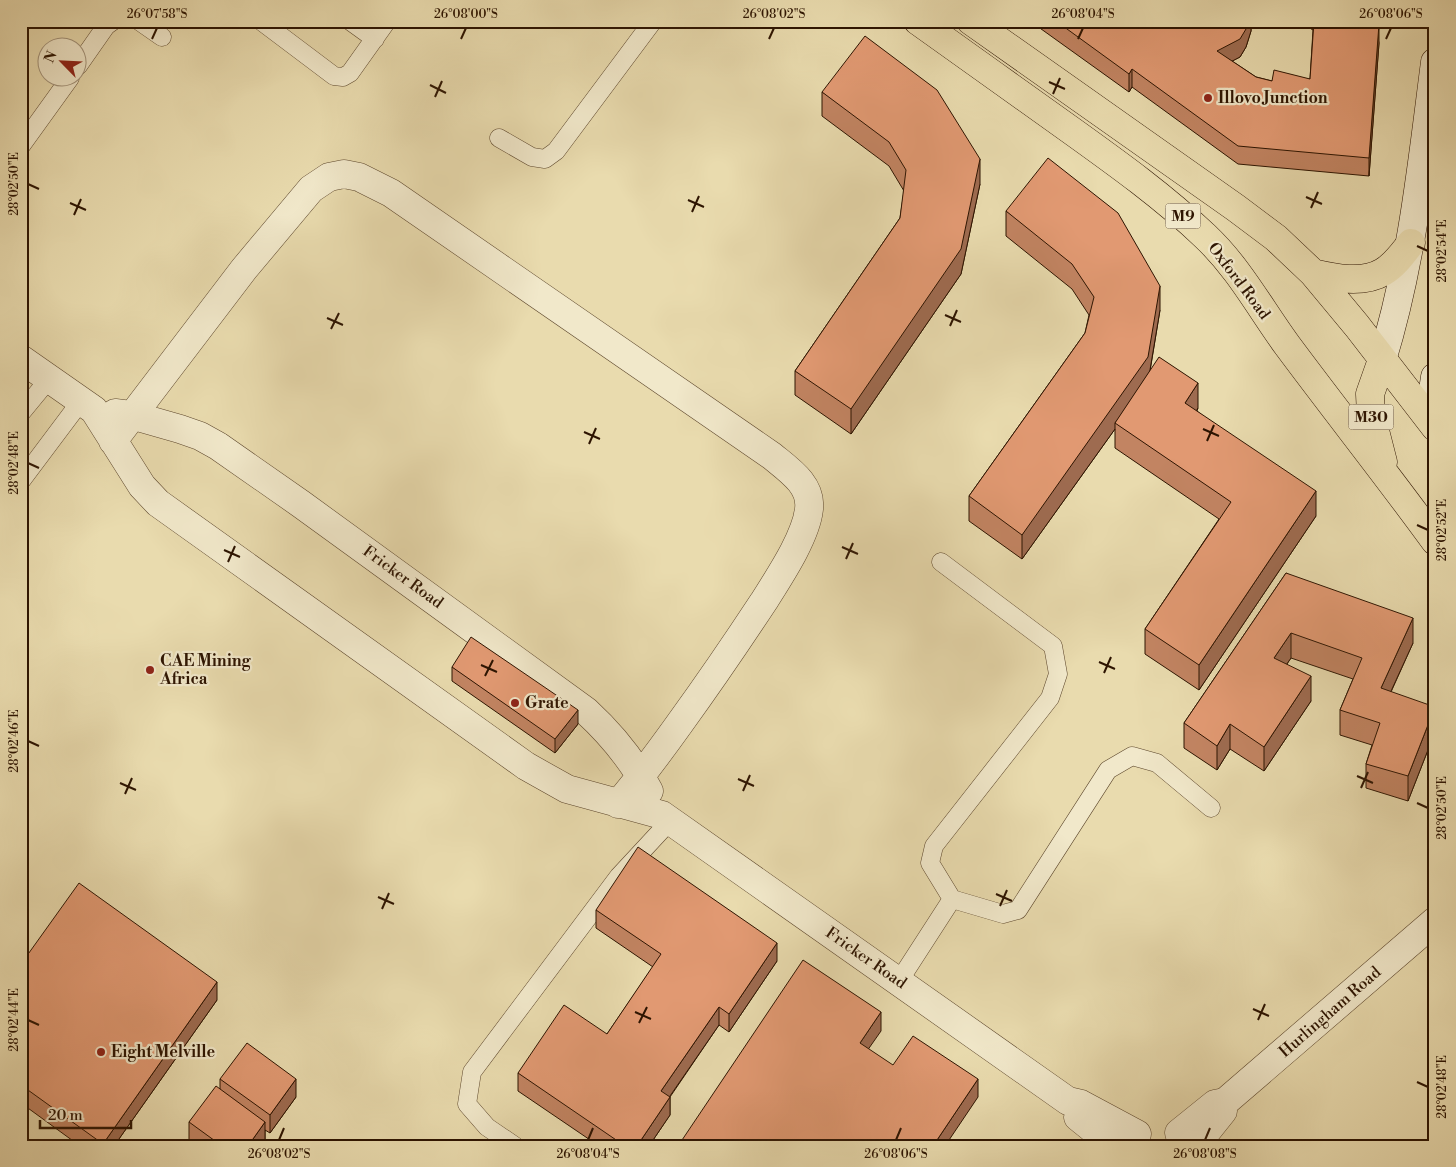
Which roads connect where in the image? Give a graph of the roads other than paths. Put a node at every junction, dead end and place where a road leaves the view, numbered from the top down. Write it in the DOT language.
graph roads {
  1 [pos="113,21"];
  2 [pos="139,21"];
  3 [pos="261,21"];
  4 [pos="350,21"];
  5 [pos="387,21"];
  6 [pos="653,21"];
  7 [pos="918,21"];
  8 [pos="971,21"];
  9 [pos="162,37"];
  10 [pos="374,39"];
  11 [pos="88,52"];
  12 [pos="1435,62"];
  13 [pos="63,88"];
  14 [pos="498,138"];
  15 [pos="21,146"];
  16 [pos="1411,243"];
  17 [pos="1313,273"];
  18 [pos="21,358"];
  19 [pos="1382,360"];
  20 [pos="1435,376"];
  21 [pos="49,378"];
  22 [pos="87,405"];
  23 [pos="21,413"];
  24 [pos="132,415"];
  25 [pos="1432,422"];
  26 [pos="113,441"];
  27 [pos="1386,473"];
  28 [pos="21,481"];
  29 [pos="1435,541"];
  30 [pos="941,562"];
  31 [pos="641,778"];
  32 [pos="618,804"];
  33 [pos="1212,808"];
  34 [pos="666,818"];
  35 [pos="952,899"];
  36 [pos="1435,922"];
  37 [pos="898,981"];
  38 [pos="1188,1141"];
  39 [pos="1126,1142"];
  40 [pos="515,1146"];
  1 -- 11 [label="lane"];
  2 -- 9 [label="lane"];
  3 -- 10 [label="lane"];
  4 -- 10 [label="lane"];
  5 -- 10 [label="lane"];
  6 -- 14 [label="lane"];
  7 -- 27 [label="main road, Oxford Road / M9"];
  8 -- 17 [label="main road, M9"];
  12 -- 16 [label="street, M30"];
  13 -- 15 [label="lane"];
  16 -- 17 [label="main road"];
  16 -- 19 [label="street, M30"];
  17 -- 19 [label="main road, M9"];
  18 -- 21 [label="street, Fricker Road"];
  19 -- 25 [label="main road, M9"];
  19 -- 27 [label="main road, M30"];
  20 -- 25 [label="street"];
  21 -- 22 [label="street, Fricker Road"];
  21 -- 23 [label="lane"];
  22 -- 24 [label="street, Fricker Road"];
  22 -- 26 [label="street, Fricker Road"];
  22 -- 28 [label="lane"];
  24 -- 26 [label="street"];
  24 -- 31 [label="street, Fricker Road"];
  24 -- 31 [label="street"];
  26 -- 32 [label="street, Fricker Road"];
  27 -- 29 [label="main road, Oxford Road / M9"];
  30 -- 35 [label="lane"];
  31 -- 32 [label="street"];
  31 -- 34 [label="street, Fricker Road"];
  32 -- 34 [label="street, Fricker Road"];
  33 -- 35 [label="lane"];
  34 -- 37 [label="street, Fricker Road"];
  34 -- 40 [label="lane"];
  35 -- 37 [label="lane"];
  36 -- 38 [label="street, Hurlingham Road"];
  37 -- 39 [label="street, Fricker Road"];
  38 -- 39 [label="street"];
}
